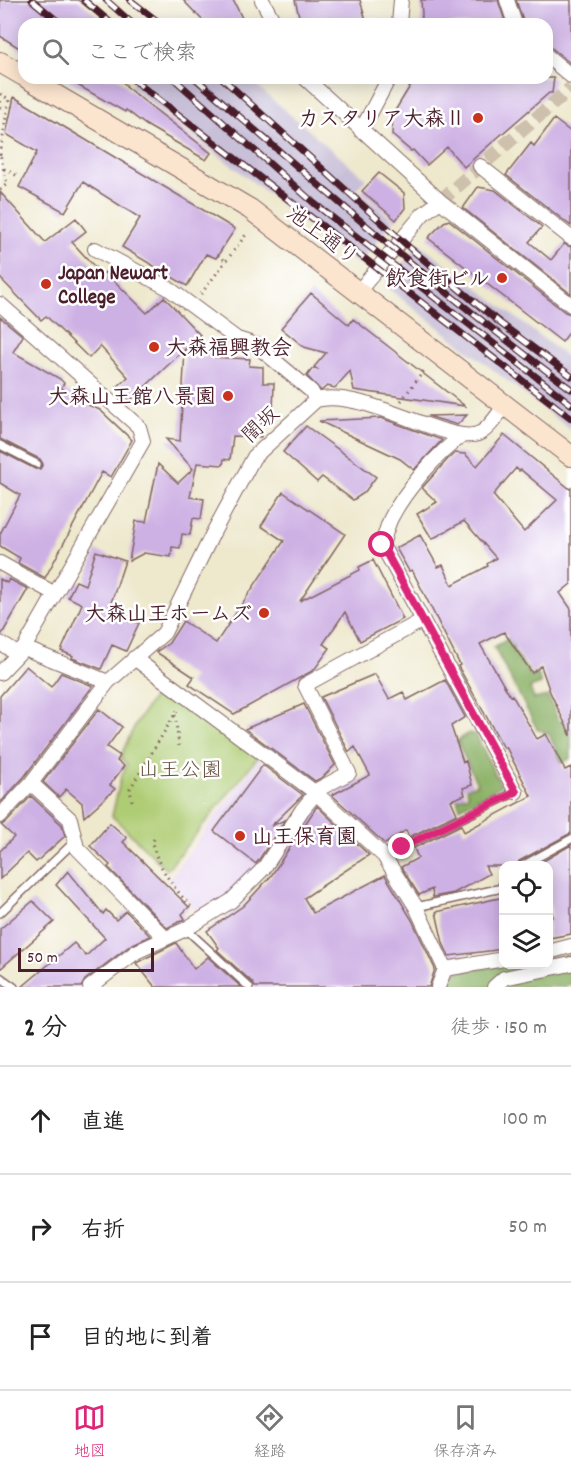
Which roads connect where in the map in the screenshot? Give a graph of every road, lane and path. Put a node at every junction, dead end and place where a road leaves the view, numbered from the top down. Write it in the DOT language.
graph roads {
  1 [pos="262,0"];
  2 [pos="401,0"];
  3 [pos="507,0"];
  4 [pos="272,18"];
  5 [pos="400,18"];
  6 [pos="513,18"];
  7 [pos="553,61"];
  8 [pos="0,62"];
  9 [pos="18,72"];
  10 [pos="571,76"];
  11 [pos="38,84"];
  12 [pos="310,84"];
  13 [pos="386,84"];
  14 [pos="0,94"];
  15 [pos="9,99"];
  16 [pos="0,101"];
  17 [pos="12,106"];
  18 [pos="1,109"];
  19 [pos="361,131"];
  20 [pos="0,154"];
  21 [pos="480,166"];
  22 [pos="4,169"];
  23 [pos="20,177"];
  24 [pos="0,190"];
  25 [pos="440,201"];
  26 [pos="249,230"];
  27 [pos="571,238"];
  28 [pos="95,249"];
  29 [pos="218,255"];
  30 [pos="226,261"];
  31 [pos="358,292"];
  32 [pos="0,304"];
  33 [pos="571,305"];
  34 [pos="192,306"];
  35 [pos="426,368"];
  36 [pos="316,400"];
  37 [pos="505,405"];
  38 [pos="393,412"];
  39 [pos="462,436"];
  40 [pos="0,445"];
  41 [pos="571,456"];
  42 [pos="36,464"];
  43 [pos="0,563"];
  44 [pos="55,594"];
  45 [pos="423,620"];
  46 [pos="0,643"];
  47 [pos="21,651"];
  48 [pos="134,658"];
  49 [pos="0,673"];
  50 [pos="111,685"];
  51 [pos="184,695"];
  52 [pos="175,714"];
  53 [pos="179,746"];
  54 [pos="31,783"];
  55 [pos="516,792"];
  56 [pos="316,793"];
  57 [pos="132,801"];
  58 [pos="0,816"];
  59 [pos="154,839"];
  60 [pos="571,839"];
  61 [pos="75,841"];
  62 [pos="402,847"];
  63 [pos="531,861"];
  64 [pos="499,889"];
  65 [pos="416,907"];
  66 [pos="0,913"];
  67 [pos="196,913"];
  68 [pos="186,929"];
  69 [pos="165,939"];
  70 [pos="571,946"];
  71 [pos="553,951"];
  72 [pos="499,960"];
  73 [pos="571,964"];
  74 [pos="445,969"];
  75 [pos="0,977"];
  76 [pos="14,987"];
  77 [pos="90,987"];
  78 [pos="249,987"];
  79 [pos="438,987"];
  80 [pos="494,987"];
  1 -- 4 [label="street"];
  2 -- 5 [label="street"];
  3 -- 6 [label="street"];
  7 -- 10 [label="street"];
  8 -- 9 [label="main road, 池上通り"];
  11 -- 31 [label="main road, 池上通り"];
  12 -- 19 [label="street"];
  13 -- 19 [label="street"];
  14 -- 15 [label="path"];
  15 -- 17 [label="path"];
  15 -- 20 [label="path"];
  16 -- 18 [label="path"];
  19 -- 25 [label="street"];
  20 -- 22 [label="path"];
  21 -- 27 [label="street"];
  22 -- 23 [label="path"];
  22 -- 24 [label="path"];
  25 -- 31 [label="street"];
  25 -- 33 [label="street"];
  26 -- 30 [label="path"];
  28 -- 34 [label="street"];
  29 -- 30 [label="path"];
  30 -- 34 [label="path"];
  31 -- 37 [label="main road, 池上通り"];
  32 -- 44 [label="street"];
  34 -- 36 [label="street"];
  35 -- 38 [label="path"];
  36 -- 38 [label="street"];
  36 -- 48 [label="street, 闇坂"];
  37 -- 39 [label="street"];
  37 -- 41 [label="main road, 池上通り"];
  38 -- 39 [label="street"];
  39 -- 45 [label="street"];
  40 -- 42 [label="lane"];
  43 -- 44 [label="street"];
  44 -- 47 [label="street"];
  45 -- 55 [label="street"];
  45 -- 56 [label="street"];
  46 -- 47 [label="street"];
  47 -- 49 [label="street"];
  47 -- 50 [label="street"];
  48 -- 50 [label="street, 闇坂"];
  48 -- 51 [label="street"];
  50 -- 54 [label="street, 闇坂"];
  51 -- 52 [label="path"];
  51 -- 56 [label="street"];
  52 -- 53 [label="path"];
  52 -- 57 [label="path"];
  54 -- 58 [label="street, 闇坂"];
  54 -- 61 [label="street"];
  55 -- 62 [label="lane"];
  56 -- 65 [label="street"];
  56 -- 68 [label="street"];
  59 -- 67 [label="path"];
  60 -- 63 [label="lane"];
  61 -- 66 [label="lane"];
  61 -- 69 [label="street"];
  64 -- 65 [label="lane"];
  65 -- 74 [label="street"];
  68 -- 69 [label="street"];
  68 -- 78 [label="lane"];
  69 -- 77 [label="street"];
  70 -- 71 [label="street"];
  72 -- 74 [label="street"];
  73 -- 80 [label="street"];
  74 -- 79 [label="street"];
  75 -- 76 [label="lane"];
}
